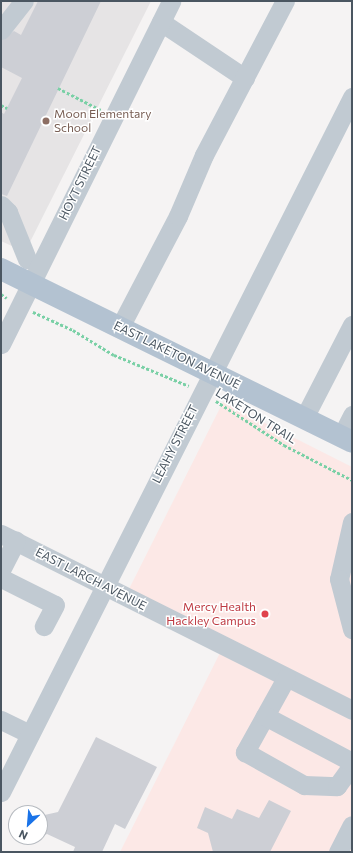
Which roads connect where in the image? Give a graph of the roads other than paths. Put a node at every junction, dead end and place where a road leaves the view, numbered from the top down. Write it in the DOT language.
graph roads {
  1 [pos="24,1"];
  2 [pos="172,1"];
  3 [pos="285,1"];
  4 [pos="161,22"];
  5 [pos="1,30"];
  6 [pos="245,78"];
  7 [pos="352,97"];
  8 [pos="1,205"];
  9 [pos="27,259"];
  10 [pos="1,269"];
  11 [pos="31,285"];
  12 [pos="352,325"];
  13 [pos="120,327"];
  14 [pos="1,344"];
  15 [pos="211,372"];
  16 [pos="352,415"];
  17 [pos="304,418"];
  18 [pos="346,440"];
  19 [pos="352,522"];
  20 [pos="8,538"];
  21 [pos="1,570"];
  22 [pos="1,578"];
  23 [pos="104,586"];
  24 [pos="44,626"];
  25 [pos="352,629"];
  26 [pos="286,678"];
  27 [pos="352,710"];
  28 [pos="265,716"];
  29 [pos="1,720"];
  30 [pos="30,734"];
  31 [pos="352,763"];
  32 [pos="1,792"];
  33 [pos="352,824"];
  34 [pos="338,852"];
  1 -- 5 [label="street"];
  2 -- 4 [label="street, HOYT STREET"];
  3 -- 6 [label="street"];
  4 -- 6 [label="street"];
  4 -- 11 [label="street, HOYT STREET"];
  6 -- 13 [label="street"];
  7 -- 15 [label="street, LEAHY STREET"];
  8 -- 9 [label="street"];
  10 -- 11 [label="main road, EAST LAKETON AVENUE"];
  11 -- 13 [label="main road, EAST LAKETON AVENUE"];
  11 -- 14 [label="street, HOYT STREET"];
  12 -- 17 [label="street"];
  13 -- 15 [label="main road, EAST LAKETON AVENUE"];
  15 -- 17 [label="main road, EAST LAKETON AVENUE"];
  15 -- 23 [label="street, LEAHY STREET"];
  16 -- 18 [label="street"];
  17 -- 18 [label="main road, EAST LAKETON AVENUE"];
  19 -- 25 [label="street"];
  20 -- 21 [label="street"];
  20 -- 23 [label="street, EAST LARCH AVENUE"];
  22 -- 24 [label="street"];
  23 -- 26 [label="street, EAST LARCH AVENUE"];
  23 -- 30 [label="street, LEAHY STREET"];
  26 -- 27 [label="street, EAST LARCH AVENUE"];
  26 -- 28 [label="street"];
  28 -- 31 [label="street"];
  28 -- 31 [label="street"];
  29 -- 30 [label="street"];
  30 -- 32 [label="street, LEAHY STREET"];
  33 -- 34 [label="street"];
}
